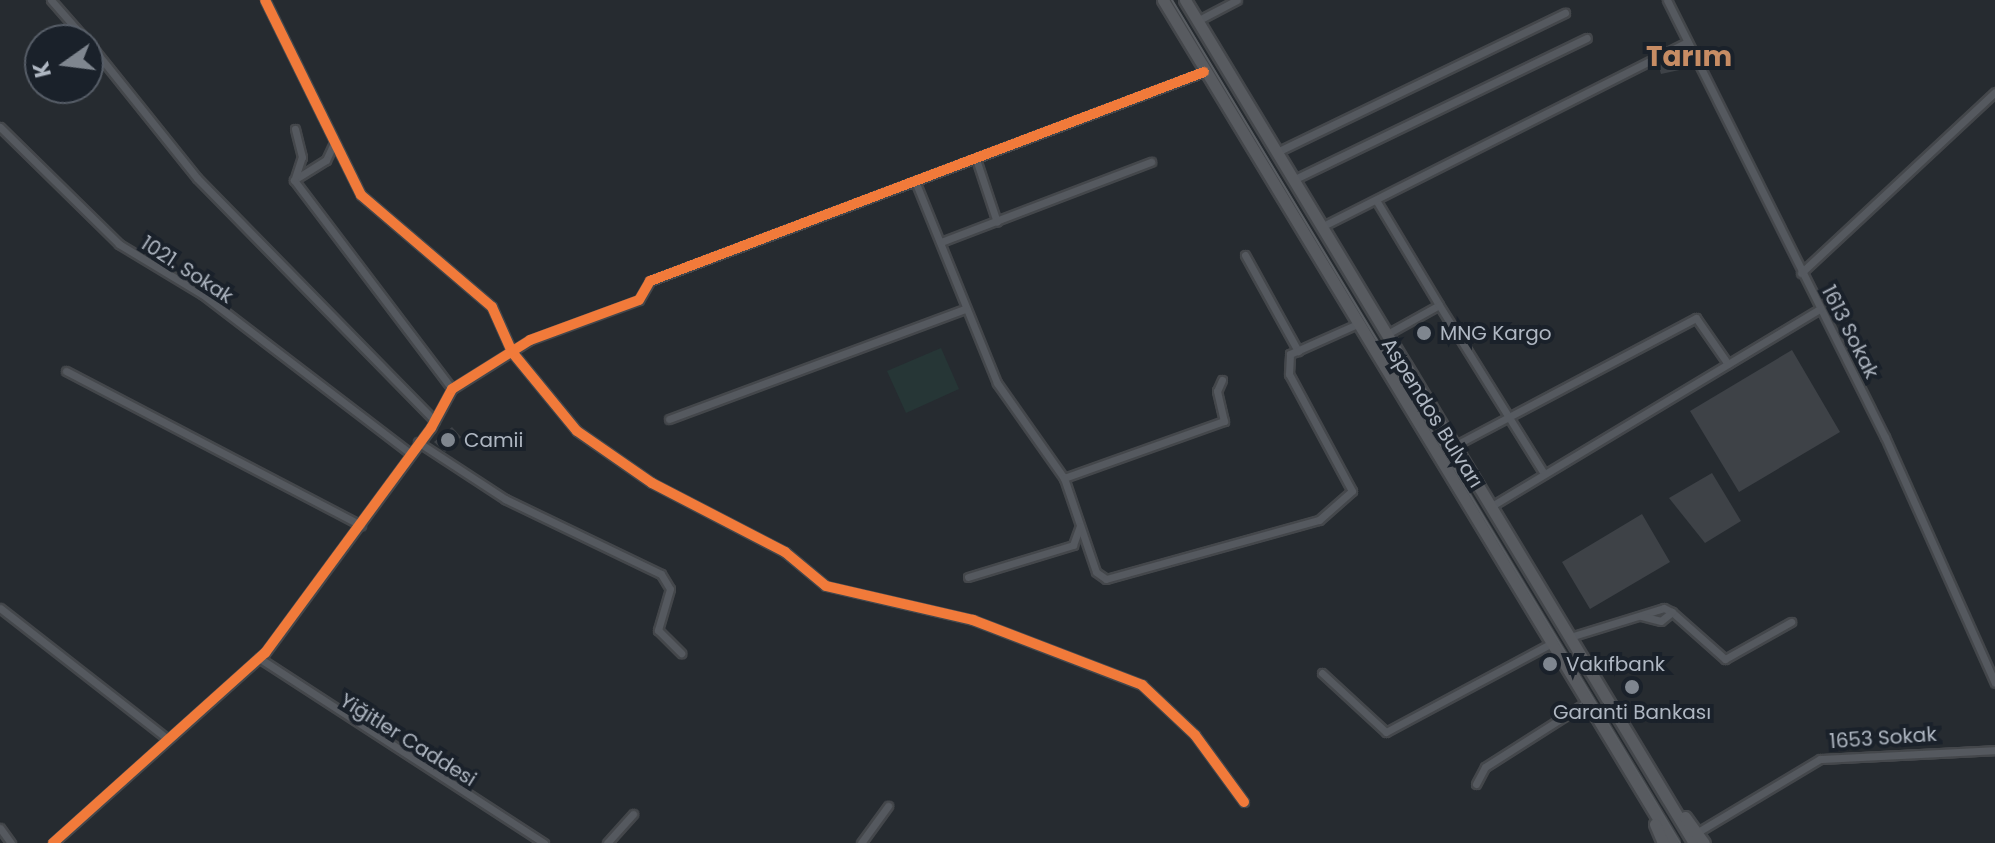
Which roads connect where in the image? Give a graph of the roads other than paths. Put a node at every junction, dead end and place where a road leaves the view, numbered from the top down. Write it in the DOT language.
graph roads {
  1 [pos="51,0"];
  2 [pos="265,0"];
  3 [pos="1163,0"];
  4 [pos="1185,0"];
  5 [pos="1237,0"];
  6 [pos="1667,0"];
  7 [pos="1565,13"];
  8 [pos="1197,21"];
  9 [pos="72,24"];
  10 [pos="1587,38"];
  11 [pos="1687,42"];
  12 [pos="104,62"];
  13 [pos="1204,72"];
  14 [pos="1995,92"];
  15 [pos="0,127"];
  16 [pos="295,129"];
  17 [pos="334,143"];
  18 [pos="1277,152"];
  19 [pos="976,159"];
  20 [pos="1151,162"];
  21 [pos="1295,179"];
  22 [pos="294,180"];
  23 [pos="915,181"];
  24 [pos="1376,200"];
  25 [pos="997,222"];
  26 [pos="1325,225"];
  27 [pos="941,242"];
  28 [pos="1245,255"];
  29 [pos="1801,273"];
  30 [pos="1439,305"];
  31 [pos="965,309"];
  32 [pos="1820,309"];
  33 [pos="1355,325"];
  34 [pos="1389,333"];
  35 [pos="1298,351"];
  36 [pos="512,352"];
  37 [pos="1728,364"];
  38 [pos="66,371"];
  39 [pos="1222,380"];
  40 [pos="452,389"];
  41 [pos="1510,416"];
  42 [pos="669,419"];
  43 [pos="435,421"];
  44 [pos="418,442"];
  45 [pos="1454,446"];
  46 [pos="409,452"];
  47 [pos="1544,474"];
  48 [pos="1064,478"];
  49 [pos="1490,507"];
  50 [pos="361,525"];
  51 [pos="1080,526"];
  52 [pos="968,577"];
  53 [pos="0,608"];
  54 [pos="1791,622"];
  55 [pos="1570,637"];
  56 [pos="1552,643"];
  57 [pos="681,653"];
  58 [pos="259,658"];
  59 [pos="1322,673"];
  60 [pos="1995,683"];
  61 [pos="1587,702"];
  62 [pos="164,736"];
  63 [pos="1995,750"];
  64 [pos="1476,784"];
  65 [pos="1641,790"];
  66 [pos="1244,802"];
  67 [pos="888,806"];
  68 [pos="633,814"];
  69 [pos="0,828"];
  70 [pos="1699,839"];
  71 [pos="11,843"];
  72 [pos="53,843"];
  73 [pos="544,843"];
  74 [pos="607,843"];
  75 [pos="861,843"];
  76 [pos="1663,843"];
  77 [pos="1673,843"];
  1 -- 9 [label="street"];
  2 -- 17 [label="street"];
  3 -- 13 [label="main road, Aspendos Bulvarı"];
  4 -- 8 [label="main road, Aspendos Bulvarı"];
  5 -- 8 [label="street"];
  6 -- 11 [label="street, 1613 Sokak"];
  7 -- 18 [label="street"];
  8 -- 18 [label="main road, Aspendos Bulvarı"];
  10 -- 21 [label="street"];
  11 -- 24 [label="street"];
  11 -- 29 [label="street, 1613 Sokak"];
  12 -- 43 [label="street"];
  13 -- 19 [label="street"];
  13 -- 33 [label="main road, Aspendos Bulvarı"];
  14 -- 29 [label="street"];
  15 -- 46 [label="street, 1021. Sokak"];
  16 -- 22 [label="street"];
  17 -- 22 [label="street"];
  17 -- 36 [label="street"];
  18 -- 21 [label="main road, Aspendos Bulvarı"];
  19 -- 23 [label="street"];
  19 -- 25 [label="street"];
  20 -- 25 [label="street"];
  21 -- 26 [label="main road, Aspendos Bulvarı"];
  22 -- 40 [label="street"];
  23 -- 27 [label="street"];
  23 -- 36 [label="street"];
  24 -- 26 [label="street"];
  24 -- 30 [label="street"];
  25 -- 27 [label="street"];
  26 -- 34 [label="main road, Aspendos Bulvarı"];
  27 -- 31 [label="street"];
  28 -- 35 [label="street"];
  29 -- 32 [label="street, 1613 Sokak"];
  30 -- 34 [label="street"];
  30 -- 41 [label="street"];
  31 -- 42 [label="street"];
  31 -- 48 [label="street"];
  32 -- 37 [label="street"];
  32 -- 60 [label="street, 1613 Sokak"];
  33 -- 35 [label="street"];
  33 -- 56 [label="main road, Aspendos Bulvarı"];
  34 -- 45 [label="main road, Aspendos Bulvarı"];
  35 -- 51 [label="street"];
  36 -- 40 [label="street"];
  36 -- 66 [label="street"];
  37 -- 41 [label="street"];
  37 -- 47 [label="street"];
  38 -- 50 [label="street"];
  39 -- 48 [label="street"];
  40 -- 43 [label="street"];
  41 -- 45 [label="street"];
  41 -- 47 [label="street"];
  43 -- 44 [label="street"];
  44 -- 46 [label="street"];
  44 -- 57 [label="street"];
  45 -- 49 [label="main road, Aspendos Bulvarı"];
  46 -- 50 [label="street"];
  47 -- 49 [label="street"];
  48 -- 51 [label="street"];
  49 -- 55 [label="main road, Aspendos Bulvarı"];
  50 -- 58 [label="street"];
  51 -- 52 [label="street"];
  53 -- 62 [label="street"];
  54 -- 55 [label="street"];
  55 -- 70 [label="main road, Aspendos Bulvarı"];
  56 -- 59 [label="street"];
  56 -- 61 [label="main road, Aspendos Bulvarı"];
  58 -- 62 [label="street"];
  58 -- 73 [label="street, Yiğitler Caddesi"];
  61 -- 64 [label="street"];
  61 -- 65 [label="main road, Aspendos Bulvarı"];
  62 -- 72 [label="street"];
  63 -- 70 [label="street, 1653 Sokak"];
  65 -- 76 [label="main road"];
  65 -- 77 [label="main road, Aspendos Bulvarı"];
  67 -- 75 [label="street"];
  68 -- 74 [label="street"];
  69 -- 71 [label="street"];
}
